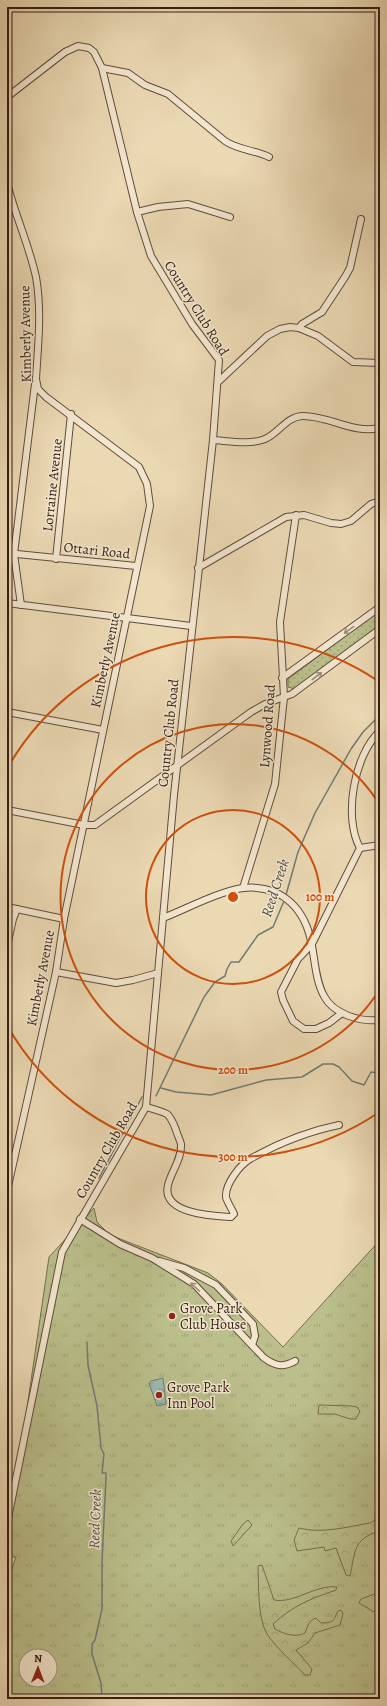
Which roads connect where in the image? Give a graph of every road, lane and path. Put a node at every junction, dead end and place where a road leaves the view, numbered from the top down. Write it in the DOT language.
graph roads {
  1 [pos="102,68"];
  2 [pos="7,97"];
  3 [pos="270,157"];
  4 [pos="7,183"];
  5 [pos="137,212"];
  6 [pos="230,217"];
  7 [pos="361,219"];
  8 [pos="299,328"];
  9 [pos="380,363"];
  10 [pos="36,379"];
  11 [pos="219,381"];
  12 [pos="71,414"];
  13 [pos="380,428"];
  14 [pos="213,440"];
  15 [pos="380,501"];
  16 [pos="296,515"];
  17 [pos="10,553"];
  18 [pos="56,558"];
  19 [pos="136,566"];
  20 [pos="198,568"];
  21 [pos="7,603"];
  22 [pos="21,605"];
  23 [pos="380,607"];
  24 [pos="127,618"];
  25 [pos="192,626"];
  26 [pos="380,629"];
  27 [pos="282,678"];
  28 [pos="284,697"];
  29 [pos="7,712"];
  30 [pos="103,730"];
  31 [pos="380,731"];
  32 [pos="177,766"];
  33 [pos="7,810"];
  34 [pos="84,825"];
  35 [pos="380,845"];
  36 [pos="360,848"];
  37 [pos="243,888"];
  38 [pos="7,907"];
  39 [pos="18,909"];
  40 [pos="163,918"];
  41 [pos="64,919"];
  42 [pos="312,944"];
  43 [pos="7,946"];
  44 [pos="56,972"];
  45 [pos="158,973"];
  46 [pos="342,1013"];
  47 [pos="380,1020"];
  48 [pos="146,1107"];
  49 [pos="339,1125"];
  50 [pos="7,1190"];
  51 [pos="80,1220"];
  52 [pos="158,1261"];
  53 [pos="252,1345"];
  54 [pos="295,1361"];
  55 [pos="7,1523"];
  1 -- 2 [label="street, Country Club Road"];
  1 -- 3 [label="street"];
  1 -- 5 [label="street, Country Club Road"];
  4 -- 10 [label="street, Kimberly Avenue"];
  5 -- 6 [label="street"];
  5 -- 11 [label="street, Country Club Road"];
  7 -- 8 [label="street"];
  8 -- 9 [label="street"];
  8 -- 11 [label="street"];
  10 -- 12 [label="street, Kimberly Avenue"];
  10 -- 17 [label="street"];
  11 -- 14 [label="street, Country Club Road"];
  12 -- 18 [label="street, Lorraine Avenue"];
  12 -- 19 [label="street, Kimberly Avenue"];
  13 -- 14 [label="street"];
  14 -- 20 [label="street, Country Club Road"];
  15 -- 16 [label="street"];
  16 -- 20 [label="street"];
  16 -- 27 [label="street, Lynwood Road"];
  17 -- 18 [label="street, Ottari Road"];
  17 -- 22 [label="street"];
  18 -- 19 [label="street, Ottari Road"];
  19 -- 24 [label="street, Kimberly Avenue"];
  20 -- 25 [label="street, Country Club Road"];
  21 -- 22 [label="street"];
  22 -- 24 [label="street"];
  23 -- 27 [label="street, one-way"];
  24 -- 25 [label="street"];
  24 -- 30 [label="street, Kimberly Avenue"];
  25 -- 32 [label="street, Country Club Road"];
  28 -- 26 [label="street, one-way"];
  27 -- 28 [label="street, Lynwood Road"];
  28 -- 32 [label="street"];
  28 -- 37 [label="street, Lynwood Road"];
  29 -- 30 [label="street"];
  30 -- 34 [label="street, Kimberly Avenue"];
  31 -- 36 [label="street"];
  32 -- 34 [label="street"];
  32 -- 40 [label="street, Country Club Road"];
  33 -- 34 [label="street"];
  34 -- 41 [label="street, Kimberly Avenue"];
  35 -- 36 [label="street"];
  36 -- 42 [label="street"];
  37 -- 40 [label="street"];
  37 -- 42 [label="street"];
  38 -- 39 [label="street"];
  39 -- 41 [label="street"];
  39 -- 43 [label="street"];
  40 -- 45 [label="street, Country Club Road"];
  41 -- 44 [label="street, Kimberly Avenue"];
  42 -- 46 [label="street"];
  42 -- 46 [label="street"];
  44 -- 45 [label="street"];
  44 -- 50 [label="street, Kimberly Avenue"];
  45 -- 48 [label="street, Country Club Road"];
  46 -- 47 [label="street"];
  48 -- 49 [label="street"];
  48 -- 51 [label="street, Country Club Road"];
  51 -- 52 [label="street"];
  51 -- 55 [label="street, Country Club Road"];
  53 -- 52 [label="street, one-way"];
  52 -- 53 [label="street"];
  53 -- 54 [label="street"];
}
